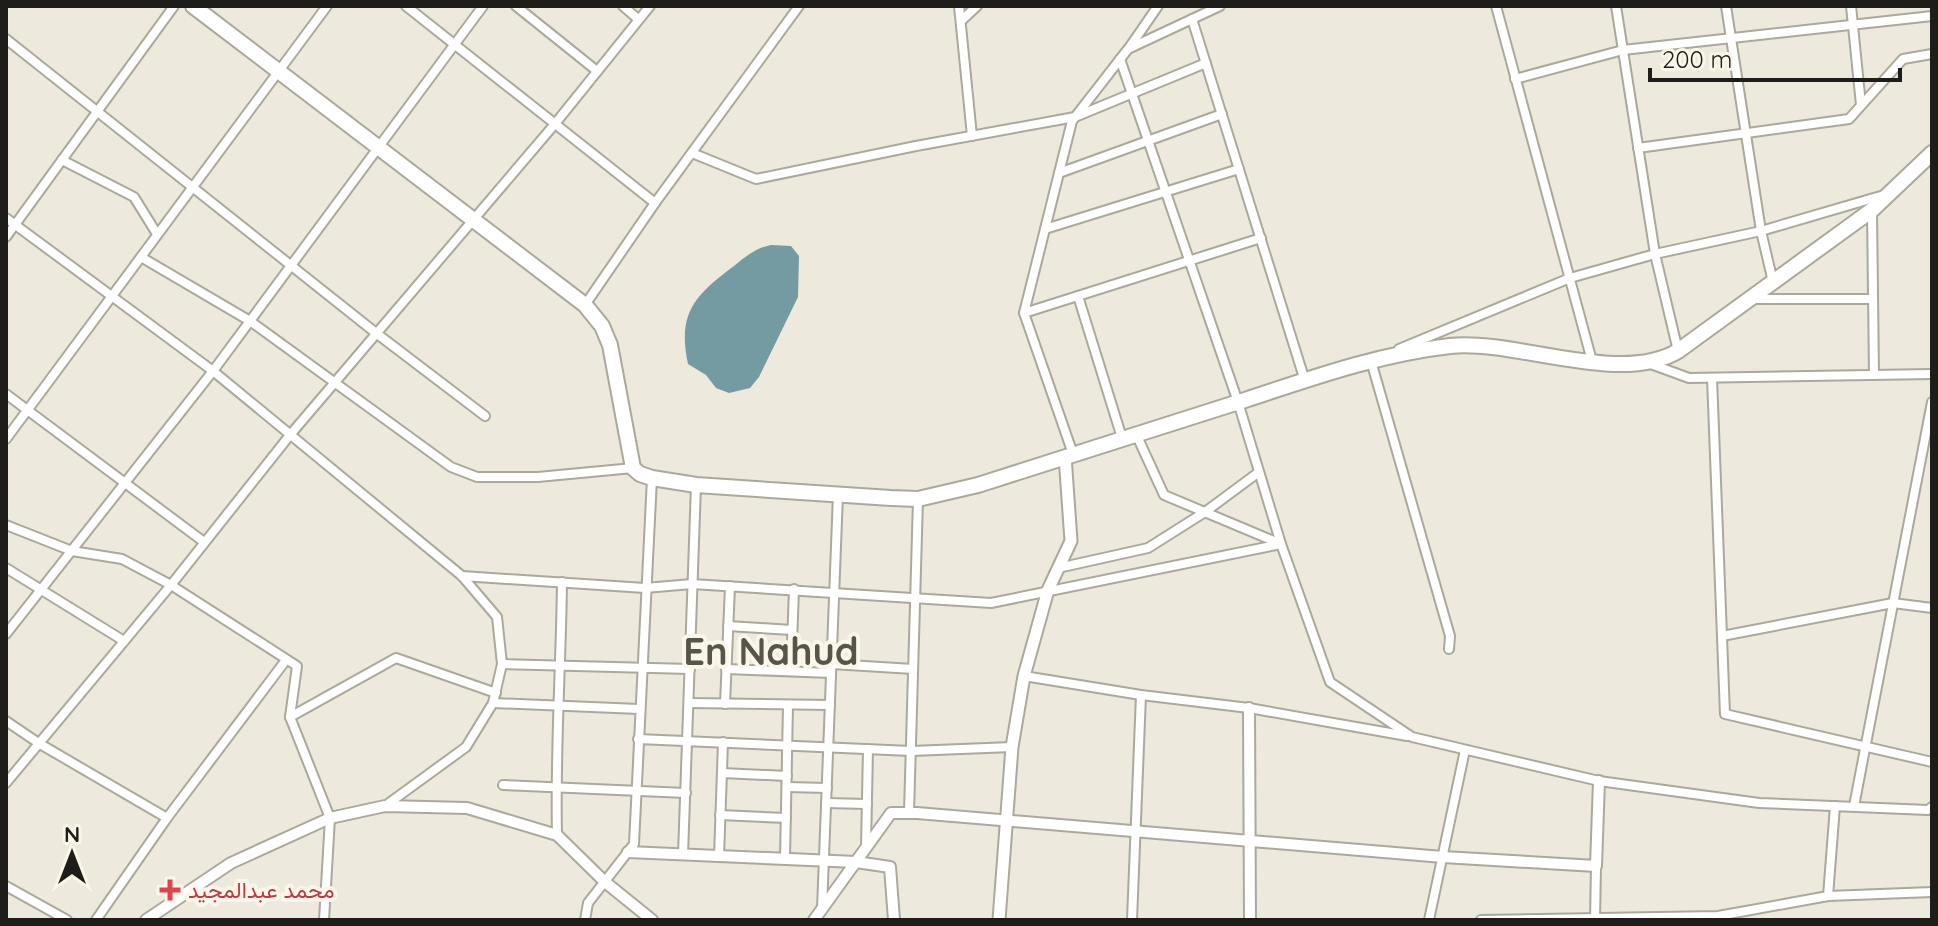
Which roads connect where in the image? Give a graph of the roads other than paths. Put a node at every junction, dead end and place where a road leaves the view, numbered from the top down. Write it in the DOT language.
graph roads {
  1 [pos="174,6"];
  2 [pos="193,6"];
  3 [pos="327,6"];
  4 [pos="406,6"];
  5 [pos="483,6"];
  6 [pos="516,6"];
  7 [pos="623,6"];
  8 [pos="650,6"];
  9 [pos="799,6"];
  10 [pos="959,6"];
  11 [pos="977,6"];
  12 [pos="1158,6"];
  13 [pos="1220,6"];
  14 [pos="1496,6"];
  15 [pos="1616,6"];
  16 [pos="1726,6"];
  17 [pos="1851,6"];
  18 [pos="1932,16"];
  19 [pos="638,19"];
  20 [pos="1192,19"];
  21 [pos="961,21"];
  22 [pos="1851,25"];
  23 [pos="1731,38"];
  24 [pos="6,39"];
  25 [pos="456,44"];
  26 [pos="1128,49"];
  27 [pos="1623,50"];
  28 [pos="1932,54"];
  29 [pos="1120,59"];
  30 [pos="1206,63"];
  31 [pos="277,71"];
  32 [pos="597,71"];
  33 [pos="1515,79"];
  34 [pos="1132,94"];
  35 [pos="1861,105"];
  36 [pos="97,113"];
  37 [pos="1222,114"];
  38 [pos="1075,117"];
  39 [pos="554,125"];
  40 [pos="1745,133"];
  41 [pos="972,136"];
  42 [pos="1148,141"];
  43 [pos="1638,148"];
  44 [pos="379,149"];
  45 [pos="692,153"];
  46 [pos="1932,153"];
  47 [pos="62,160"];
  48 [pos="1239,169"];
  49 [pos="1059,173"];
  50 [pos="192,187"];
  51 [pos="1166,191"];
  52 [pos="1889,194"];
  53 [pos="655,203"];
  54 [pos="1872,210"];
  55 [pos="6,218"];
  56 [pos="471,220"];
  57 [pos="15,224"];
  58 [pos="1045,229"];
  59 [pos="1761,231"];
  60 [pos="157,234"];
  61 [pos="6,237"];
  62 [pos="1261,238"];
  63 [pos="1655,254"];
  64 [pos="141,257"];
  65 [pos="1190,261"];
  66 [pos="291,265"];
  67 [pos="1570,278"];
  68 [pos="1773,282"];
  69 [pos="1078,296"];
  70 [pos="112,297"];
  71 [pos="1748,299"];
  72 [pos="1873,299"];
  73 [pos="585,305"];
  74 [pos="1024,313"];
  75 [pos="250,321"];
  76 [pos="376,333"];
  77 [pos="1678,351"];
  78 [pos="1374,359"];
  79 [pos="1592,361"];
  80 [pos="1647,363"];
  81 [pos="213,371"];
  82 [pos="1932,374"];
  83 [pos="1874,375"];
  84 [pos="1712,378"];
  85 [pos="1305,381"];
  86 [pos="335,382"];
  87 [pos="6,394"];
  88 [pos="1238,402"];
  89 [pos="1932,402"];
  90 [pos="27,409"];
  91 [pos="485,416"];
  92 [pos="290,435"];
  93 [pos="1129,436"];
  94 [pos="6,439"];
  95 [pos="1069,455"];
  96 [pos="633,468"];
  97 [pos="1259,472"];
  98 [pos="652,478"];
  99 [pos="126,483"];
  100 [pos="696,485"];
  101 [pos="838,494"];
  102 [pos="918,499"];
  103 [pos="1205,512"];
  104 [pos="6,525"];
  105 [pos="204,542"];
  106 [pos="1281,544"];
  107 [pos="72,551"];
  108 [pos="6,568"];
  109 [pos="1058,568"];
  110 [pos="462,576"];
  111 [pos="562,582"];
  112 [pos="692,584"];
  113 [pos="171,585"];
  114 [pos="730,586"];
  115 [pos="645,588"];
  116 [pos="42,589"];
  117 [pos="794,589"];
  118 [pos="1048,590"];
  119 [pos="834,592"];
  120 [pos="915,596"];
  121 [pos="1893,603"];
  122 [pos="1932,608"];
  123 [pos="728,626"];
  124 [pos="792,630"];
  125 [pos="6,634"];
  126 [pos="1722,636"];
  127 [pos="124,641"];
  128 [pos="1449,649"];
  129 [pos="286,660"];
  130 [pos="502,664"];
  131 [pos="561,666"];
  132 [pos="832,668"];
  133 [pos="642,669"];
  134 [pos="690,669"];
  135 [pos="726,669"];
  136 [pos="913,669"];
  137 [pos="791,671"];
  138 [pos="1024,676"];
  139 [pos="1141,695"];
  140 [pos="494,698"];
  141 [pos="689,703"];
  142 [pos="725,704"];
  143 [pos="558,705"];
  144 [pos="788,705"];
  145 [pos="830,705"];
  146 [pos="1249,708"];
  147 [pos="639,709"];
  148 [pos="290,717"];
  149 [pos="6,721"];
  150 [pos="1412,737"];
  151 [pos="638,739"];
  152 [pos="688,741"];
  153 [pos="723,742"];
  154 [pos="40,744"];
  155 [pos="788,745"];
  156 [pos="828,746"];
  157 [pos="1865,746"];
  158 [pos="1012,747"];
  159 [pos="868,749"];
  160 [pos="1465,750"];
  161 [pos="911,751"];
  162 [pos="1932,762"];
  163 [pos="722,773"];
  164 [pos="787,776"];
  165 [pos="1599,781"];
  166 [pos="6,783"];
  167 [pos="503,785"];
  168 [pos="556,786"];
  169 [pos="787,787"];
  170 [pos="827,788"];
  171 [pos="636,792"];
  172 [pos="686,793"];
  173 [pos="826,803"];
  174 [pos="867,804"];
  175 [pos="385,806"];
  176 [pos="1835,806"];
  177 [pos="1854,806"];
  178 [pos="1932,807"];
  179 [pos="909,813"];
  180 [pos="720,815"];
  181 [pos="167,818"];
  182 [pos="330,818"];
  183 [pos="786,818"];
  184 [pos="1007,822"];
  185 [pos="1135,831"];
  186 [pos="557,835"];
  187 [pos="1250,840"];
  188 [pos="866,847"];
  189 [pos="628,852"];
  190 [pos="683,855"];
  191 [pos="719,857"];
  192 [pos="1443,857"];
  193 [pos="785,859"];
  194 [pos="824,861"];
  195 [pos="856,862"];
  196 [pos="1596,866"];
  197 [pos="605,882"];
  198 [pos="6,886"];
  199 [pos="1932,892"];
  200 [pos="1828,896"];
  201 [pos="822,910"];
  202 [pos="1667,918"];
  203 [pos="1595,919"];
  204 [pos="67,920"];
  205 [pos="96,920"];
  206 [pos="146,920"];
  207 [pos="324,920"];
  208 [pos="585,920"];
  209 [pos="652,920"];
  210 [pos="814,920"];
  211 [pos="894,920"];
  212 [pos="999,920"];
  213 [pos="1132,920"];
  214 [pos="1250,920"];
  215 [pos="1429,920"];
  216 [pos="1481,920"];
  1 -- 36 [label="street"];
  2 -- 31 [label="highway"];
  3 -- 31 [label="street"];
  4 -- 25 [label="street"];
  5 -- 25 [label="street"];
  6 -- 32 [label="street"];
  7 -- 19 [label="street"];
  8 -- 19 [label="street"];
  9 -- 45 [label="street"];
  10 -- 21 [label="street"];
  11 -- 21 [label="street"];
  12 -- 26 [label="street"];
  13 -- 20 [label="street"];
  14 -- 33 [label="street"];
  15 -- 27 [label="street"];
  16 -- 23 [label="street"];
  17 -- 22 [label="street"];
  18 -- 22 [label="street"];
  19 -- 32 [label="street"];
  20 -- 26 [label="street"];
  20 -- 30 [label="street"];
  21 -- 41 [label="street"];
  22 -- 23 [label="street"];
  22 -- 35 [label="street"];
  23 -- 27 [label="street"];
  23 -- 40 [label="street"];
  24 -- 36 [label="street"];
  25 -- 39 [label="street"];
  25 -- 44 [label="street"];
  26 -- 29 [label="street"];
  27 -- 33 [label="street"];
  27 -- 43 [label="street"];
  28 -- 35 [label="street"];
  29 -- 34 [label="street"];
  29 -- 38 [label="street"];
  30 -- 34 [label="street"];
  30 -- 37 [label="street"];
  31 -- 44 [label="highway"];
  31 -- 50 [label="street"];
  32 -- 39 [label="street"];
  33 -- 67 [label="street"];
  34 -- 38 [label="street"];
  34 -- 42 [label="street"];
  35 -- 40 [label="street"];
  36 -- 47 [label="street"];
  36 -- 50 [label="street"];
  37 -- 42 [label="street"];
  37 -- 48 [label="street"];
  38 -- 41 [label="street"];
  38 -- 49 [label="street"];
  39 -- 53 [label="street"];
  39 -- 56 [label="street"];
  40 -- 43 [label="street"];
  40 -- 59 [label="street"];
  41 -- 45 [label="street"];
  42 -- 49 [label="street"];
  42 -- 51 [label="street"];
  43 -- 63 [label="street"];
  44 -- 56 [label="highway"];
  44 -- 66 [label="street"];
  45 -- 53 [label="street"];
  46 -- 52 [label="highway"];
  47 -- 57 [label="street"];
  47 -- 60 [label="street"];
  48 -- 51 [label="street"];
  48 -- 62 [label="street"];
  49 -- 58 [label="street"];
  50 -- 60 [label="street"];
  50 -- 66 [label="street"];
  51 -- 58 [label="street"];
  51 -- 65 [label="street"];
  52 -- 54 [label="highway"];
  52 -- 59 [label="street"];
  53 -- 73 [label="street"];
  54 -- 68 [label="highway"];
  54 -- 72 [label="street"];
  55 -- 57 [label="street"];
  56 -- 73 [label="highway"];
  56 -- 76 [label="street"];
  57 -- 61 [label="street"];
  57 -- 70 [label="street"];
  58 -- 74 [label="street"];
  59 -- 63 [label="street"];
  59 -- 68 [label="street"];
  60 -- 64 [label="street"];
  62 -- 65 [label="street"];
  62 -- 85 [label="street"];
  63 -- 67 [label="street"];
  63 -- 77 [label="street"];
  64 -- 70 [label="street"];
  64 -- 75 [label="street"];
  65 -- 69 [label="street"];
  65 -- 88 [label="street"];
  66 -- 75 [label="street"];
  66 -- 76 [label="street"];
  67 -- 78 [label="street"];
  67 -- 79 [label="street"];
  68 -- 71 [label="highway"];
  69 -- 74 [label="street"];
  69 -- 93 [label="street"];
  70 -- 81 [label="street"];
  70 -- 90 [label="street"];
  71 -- 72 [label="street"];
  71 -- 77 [label="highway"];
  72 -- 83 [label="street"];
  73 -- 96 [label="highway"];
  74 -- 95 [label="street"];
  75 -- 81 [label="street"];
  75 -- 86 [label="street"];
  76 -- 86 [label="street"];
  76 -- 91 [label="street"];
  77 -- 80 [label="highway"];
  78 -- 79 [label="highway"];
  78 -- 85 [label="highway"];
  78 -- 128 [label="street"];
  79 -- 80 [label="highway"];
  80 -- 84 [label="street"];
  81 -- 92 [label="street"];
  81 -- 99 [label="street"];
  82 -- 83 [label="street"];
  83 -- 84 [label="street"];
  84 -- 126 [label="street"];
  85 -- 88 [label="highway"];
  86 -- 92 [label="street"];
  86 -- 96 [label="street"];
  87 -- 90 [label="street"];
  88 -- 93 [label="highway"];
  88 -- 97 [label="street"];
  89 -- 121 [label="street"];
  90 -- 94 [label="street"];
  90 -- 99 [label="street"];
  92 -- 105 [label="street"];
  92 -- 110 [label="street"];
  93 -- 95 [label="highway"];
  93 -- 103 [label="street"];
  95 -- 102 [label="highway"];
  95 -- 109 [label="main road"];
  96 -- 98 [label="highway"];
  97 -- 103 [label="street"];
  97 -- 106 [label="street"];
  98 -- 100 [label="highway"];
  98 -- 115 [label="street"];
  99 -- 105 [label="street"];
  99 -- 107 [label="street"];
  100 -- 101 [label="highway"];
  100 -- 112 [label="street"];
  101 -- 102 [label="highway"];
  101 -- 119 [label="street"];
  102 -- 120 [label="street"];
  103 -- 106 [label="street"];
  103 -- 109 [label="street"];
  104 -- 107 [label="street"];
  105 -- 113 [label="street"];
  106 -- 118 [label="street"];
  106 -- 150 [label="street"];
  107 -- 113 [label="street"];
  107 -- 116 [label="street"];
  108 -- 116 [label="street"];
  109 -- 118 [label="main road"];
  110 -- 111 [label="street"];
  110 -- 130 [label="street"];
  111 -- 115 [label="street"];
  111 -- 131 [label="street"];
  112 -- 114 [label="street"];
  112 -- 115 [label="street"];
  112 -- 134 [label="street"];
  113 -- 127 [label="street"];
  113 -- 129 [label="street"];
  114 -- 117 [label="street"];
  114 -- 123 [label="street"];
  115 -- 133 [label="street"];
  116 -- 125 [label="street"];
  116 -- 127 [label="street"];
  117 -- 119 [label="street"];
  117 -- 124 [label="street"];
  118 -- 120 [label="street"];
  118 -- 138 [label="main road"];
  119 -- 120 [label="street"];
  119 -- 132 [label="street"];
  120 -- 136 [label="street"];
  121 -- 122 [label="street"];
  121 -- 126 [label="street"];
  121 -- 157 [label="street"];
  123 -- 124 [label="street"];
  123 -- 135 [label="street"];
  124 -- 137 [label="street"];
  126 -- 157 [label="street"];
  127 -- 154 [label="street"];
  129 -- 148 [label="street"];
  129 -- 181 [label="street"];
  130 -- 131 [label="street"];
  130 -- 140 [label="street"];
  131 -- 133 [label="street"];
  131 -- 143 [label="street"];
  132 -- 136 [label="street"];
  132 -- 137 [label="street"];
  132 -- 145 [label="street"];
  133 -- 134 [label="street"];
  133 -- 147 [label="street"];
  134 -- 141 [label="street"];
  135 -- 137 [label="street"];
  135 -- 142 [label="street"];
  136 -- 161 [label="street"];
  138 -- 139 [label="street"];
  138 -- 158 [label="main road"];
  139 -- 146 [label="street"];
  139 -- 185 [label="street"];
  140 -- 143 [label="street"];
  140 -- 148 [label="street"];
  140 -- 175 [label="street"];
  141 -- 142 [label="street"];
  141 -- 152 [label="street"];
  142 -- 144 [label="street"];
  143 -- 147 [label="street"];
  143 -- 168 [label="street"];
  144 -- 145 [label="street"];
  144 -- 155 [label="street"];
  145 -- 156 [label="street"];
  146 -- 150 [label="street"];
  146 -- 187 [label="street"];
  147 -- 151 [label="street"];
  148 -- 182 [label="street"];
  149 -- 154 [label="street"];
  150 -- 160 [label="street"];
  151 -- 152 [label="street"];
  151 -- 171 [label="street"];
  152 -- 153 [label="street"];
  152 -- 172 [label="street"];
  153 -- 155 [label="street"];
  153 -- 163 [label="street"];
  154 -- 166 [label="street"];
  154 -- 181 [label="street"];
  155 -- 156 [label="street"];
  155 -- 164 [label="street"];
  156 -- 159 [label="street"];
  156 -- 170 [label="street"];
  157 -- 162 [label="street"];
  157 -- 177 [label="street"];
  158 -- 161 [label="street"];
  158 -- 184 [label="main road"];
  159 -- 161 [label="street"];
  159 -- 174 [label="street"];
  160 -- 165 [label="street"];
  160 -- 192 [label="street"];
  161 -- 179 [label="street"];
  163 -- 164 [label="street"];
  163 -- 180 [label="street"];
  164 -- 169 [label="street"];
  165 -- 176 [label="street"];
  165 -- 196 [label="street"];
  167 -- 168 [label="street"];
  168 -- 171 [label="street"];
  168 -- 186 [label="street"];
  169 -- 170 [label="street"];
  169 -- 183 [label="street"];
  170 -- 173 [label="street"];
  171 -- 172 [label="street"];
  171 -- 189 [label="street"];
  172 -- 190 [label="street"];
  173 -- 174 [label="street"];
  173 -- 194 [label="street"];
  174 -- 188 [label="street"];
  175 -- 182 [label="street"];
  175 -- 186 [label="street"];
  176 -- 177 [label="street"];
  176 -- 200 [label="street"];
  177 -- 178 [label="street"];
  179 -- 184 [label="street"];
  179 -- 188 [label="street"];
  180 -- 183 [label="street"];
  180 -- 191 [label="street"];
  181 -- 205 [label="street"];
  182 -- 206 [label="street"];
  182 -- 207 [label="street"];
  183 -- 193 [label="street"];
  184 -- 185 [label="street"];
  184 -- 212 [label="main road"];
  185 -- 187 [label="street"];
  185 -- 213 [label="street"];
  186 -- 197 [label="street"];
  187 -- 192 [label="street"];
  187 -- 214 [label="street"];
  188 -- 195 [label="street"];
  189 -- 190 [label="street"];
  189 -- 197 [label="street"];
  190 -- 191 [label="street"];
  191 -- 193 [label="street"];
  192 -- 196 [label="street"];
  192 -- 215 [label="street"];
  193 -- 194 [label="street"];
  194 -- 195 [label="street"];
  194 -- 201 [label="street"];
  195 -- 201 [label="street"];
  195 -- 211 [label="street"];
  196 -- 203 [label="street"];
  197 -- 208 [label="street"];
  197 -- 209 [label="street"];
  198 -- 204 [label="street"];
  199 -- 200 [label="street"];
  200 -- 202 [label="street"];
  201 -- 210 [label="street"];
  202 -- 203 [label="street"];
  203 -- 216 [label="street"];
}
